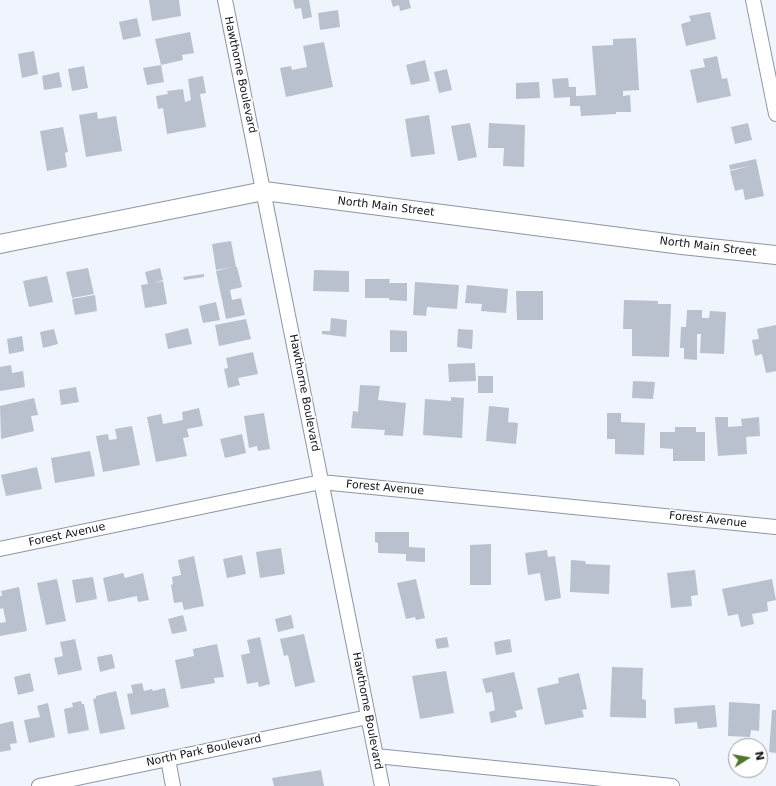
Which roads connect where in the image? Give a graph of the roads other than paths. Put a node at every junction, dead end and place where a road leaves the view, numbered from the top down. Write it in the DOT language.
graph roads {
  1 [pos="225,0"];
  2 [pos="753,0"];
  3 [pos="772,78"];
  4 [pos="776,114"];
  5 [pos="264,191"];
  6 [pos="0,244"];
  7 [pos="776,255"];
  8 [pos="321,482"];
  9 [pos="776,527"];
  10 [pos="0,549"];
  11 [pos="368,717"];
  12 [pos="376,756"];
  13 [pos="168,759"];
  14 [pos="39,786"];
  15 [pos="173,786"];
  16 [pos="382,786"];
  17 [pos="672,786"];
  1 -- 5 [label="street, Hawthorne Boulevard"];
  2 -- 3 [label="street"];
  3 -- 4 [label="street"];
  5 -- 6 [label="street, North Main Street"];
  5 -- 7 [label="street, North Main Street"];
  5 -- 8 [label="street, Hawthorne Boulevard"];
  8 -- 9 [label="street, Forest Avenue"];
  8 -- 10 [label="street, Forest Avenue"];
  8 -- 11 [label="street, Hawthorne Boulevard"];
  11 -- 12 [label="street, Hawthorne Boulevard"];
  11 -- 13 [label="street, North Park Boulevard"];
  12 -- 16 [label="street, Hawthorne Boulevard"];
  12 -- 17 [label="street"];
  13 -- 14 [label="street, North Park Boulevard"];
  13 -- 15 [label="street"];
}
